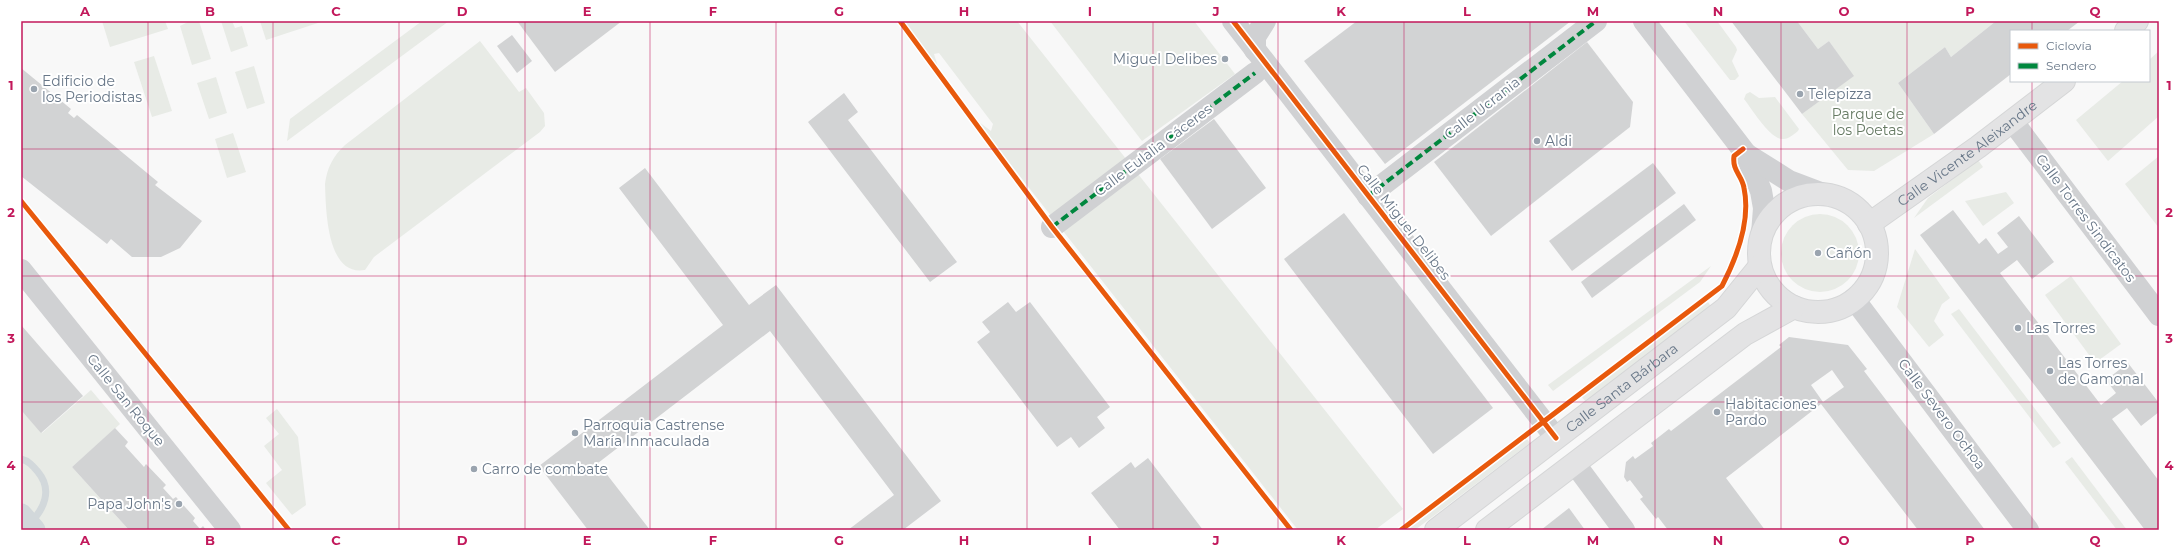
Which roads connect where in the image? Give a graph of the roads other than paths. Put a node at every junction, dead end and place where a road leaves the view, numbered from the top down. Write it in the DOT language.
graph roads {
  1 [pos="1232,21"];
  2 [pos="1237,21"];
  3 [pos="1259,21"];
  4 [pos="1265,21"];
  5 [pos="1596,21"];
  6 [pos="1644,21"];
  7 [pos="2138,21"];
  8 [pos="2127,30"];
  9 [pos="1255,50"];
  10 [pos="1255,73"];
  11 [pos="2063,82"];
  12 [pos="2013,122"];
  13 [pos="1746,154"];
  14 [pos="1826,195"];
  15 [pos="1368,196"];
  16 [pos="1869,224"];
  17 [pos="1052,227"];
  18 [pos="1762,234"];
  19 [pos="1760,266"];
  20 [pos="21,270"];
  21 [pos="1854,299"];
  22 [pos="1794,307"];
  23 [pos="2159,315"];
  24 [pos="1556,438"];
  25 [pos="1575,464"];
  26 [pos="230,530"];
  27 [pos="1436,530"];
  28 [pos="1487,530"];
  29 [pos="1624,530"];
  30 [pos="2028,530"];
  1 -- 9 [label="street, Calle Miguel Delibes"];
  2 -- 3 [label="street"];
  4 -- 9 [label="street"];
  5 -- 15 [label="street, Calle Ucrania"];
  6 -- 13 [label="street"];
  7 -- 8 [label="main road"];
  9 -- 15 [label="street, Calle Miguel Delibes"];
  10 -- 17 [label="street, Calle Eulalia Cáceres"];
  11 -- 12 [label="main road, Calle Vicente Aleixandre"];
  12 -- 16 [label="main road, Calle Vicente Aleixandre"];
  12 -- 23 [label="street, Calle Torres Sindicatos"];
  13 -- 14 [label="street"];
  13 -- 18 [label="street"];
  14 -- 16 [label="main road"];
  14 -- 18 [label="main road"];
  15 -- 24 [label="street, Calle Miguel Delibes"];
  16 -- 21 [label="main road"];
  18 -- 19 [label="main road"];
  19 -- 22 [label="main road"];
  19 -- 24 [label="main road, Calle Santa Bárbara"];
  20 -- 26 [label="street, Calle San Roque"];
  21 -- 22 [label="main road"];
  21 -- 30 [label="street, Calle Severo Ochoa"];
  22 -- 25 [label="main road"];
  24 -- 27 [label="main road, Calle Santa Bárbara"];
  25 -- 28 [label="main road"];
  25 -- 29 [label="street"];
}
